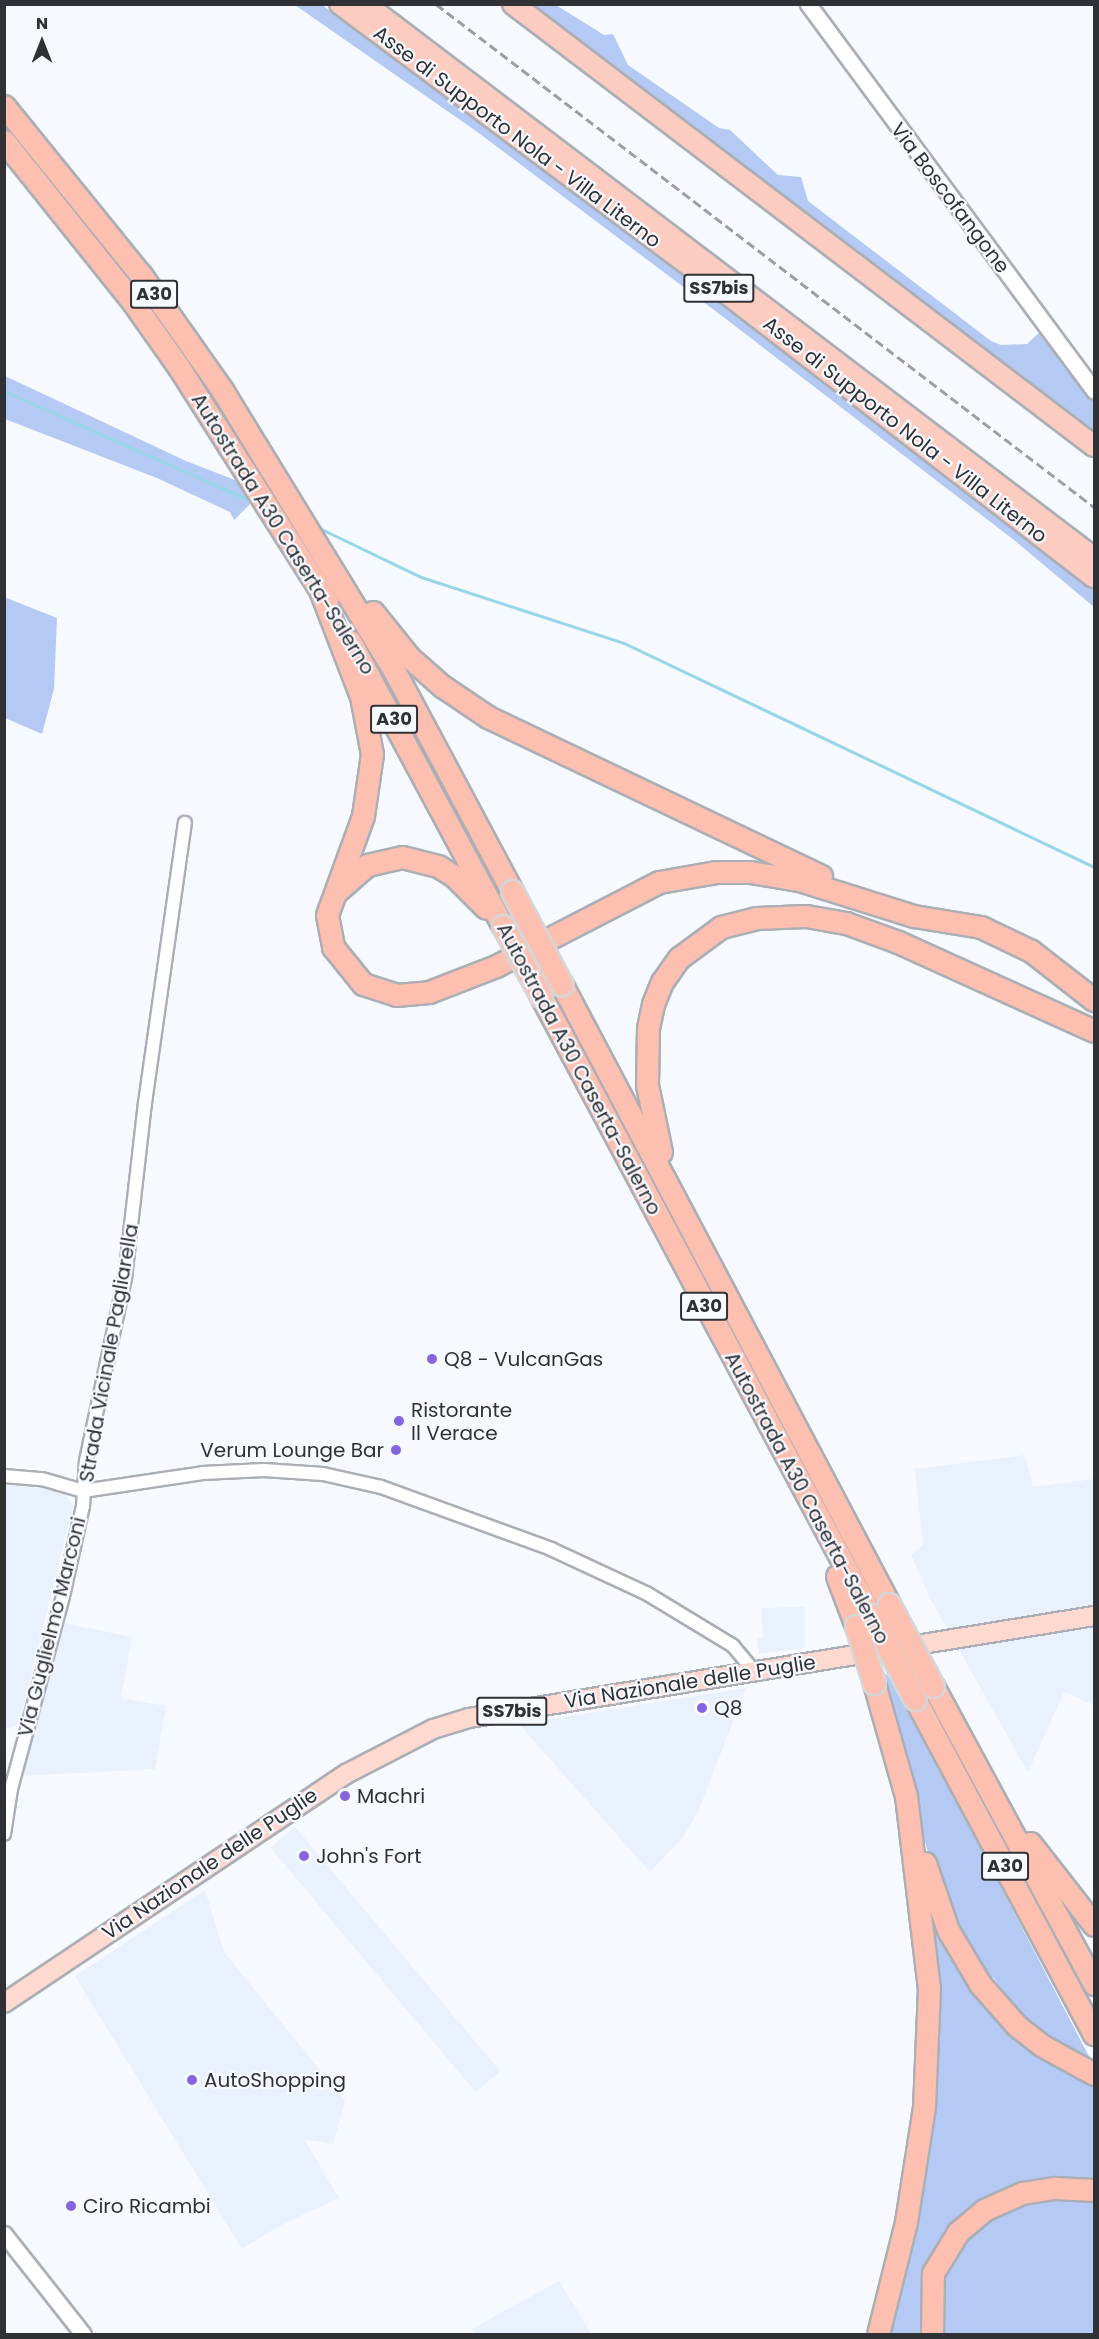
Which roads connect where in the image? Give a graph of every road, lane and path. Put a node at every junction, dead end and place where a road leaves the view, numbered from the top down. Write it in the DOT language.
graph roads {
  1 [pos="340,4"];
  2 [pos="365,4"];
  3 [pos="513,4"];
  4 [pos="808,4"];
  5 [pos="4,106"];
  6 [pos="4,141"];
  7 [pos="1095,391"];
  8 [pos="1095,446"];
  9 [pos="1002,485"];
  10 [pos="1095,545"];
  11 [pos="1095,558"];
  12 [pos="339,567"];
  13 [pos="1095,577"];
  14 [pos="320,590"];
  15 [pos="185,823"];
  16 [pos="823,889"];
  17 [pos="332,897"];
  18 [pos="869,902"];
  19 [pos="503,926"];
  20 [pos="898,942"];
  21 [pos="1095,1000"];
  22 [pos="1095,1031"];
  23 [pos="673,1193"];
  24 [pos="4,1476"];
  25 [pos="83,1491"];
  26 [pos="872,1615"];
  27 [pos="1095,1616"];
  28 [pos="755,1672"];
  29 [pos="906,1796"];
  30 [pos="993,1796"];
  31 [pos="4,1834"];
  32 [pos="1095,1924"];
  33 [pos="1095,1984"];
  34 [pos="4,2003"];
  35 [pos="1095,2034"];
  36 [pos="1095,2074"];
  37 [pos="1095,2190"];
  38 [pos="4,2234"];
  39 [pos="83,2334"];
  40 [pos="878,2334"];
  41 [pos="932,2334"];
  1 -- 13 [label="highway, Asse di Supporto Nola - Villa Literno / SS7bis"];
  2 -- 9 [label="highway, Asse di Supporto Nola - Villa Literno / SS7bis"];
  3 -- 8 [label="highway"];
  4 -- 7 [label="street, Via Boscofangone"];
  5 -- 12 [label="highway, Autostrada A30 Caserta-Salerno / A30"];
  6 -- 14 [label="highway, Autostrada A30 Caserta-Salerno / A30"];
  9 -- 10 [label="highway"];
  9 -- 11 [label="highway, Asse di Supporto Nola - Villa Literno / SS7bis"];
  12 -- 18 [label="highway"];
  12 -- 23 [label="highway, Autostrada A30 Caserta-Salerno / A30, bridge"];
  14 -- 17 [label="highway"];
  14 -- 19 [label="highway, Autostrada A30 Caserta-Salerno / A30"];
  15 -- 25 [label="street, Strada Vicinale Pagliarella"];
  16 -- 17 [label="highway"];
  16 -- 18 [label="highway"];
  16 -- 20 [label="highway"];
  17 -- 19 [label="highway"];
  18 -- 21 [label="highway"];
  19 -- 26 [label="highway, Autostrada A30 Caserta-Salerno / A30, bridge"];
  20 -- 22 [label="highway"];
  20 -- 23 [label="highway"];
  23 -- 26 [label="highway, Autostrada A30 Caserta-Salerno / A30"];
  24 -- 25 [label="street"];
  25 -- 28 [label="street, Strada Vicinale Pagliarella"];
  25 -- 31 [label="street, Via Guglielmo Marconi"];
  26 -- 29 [label="highway, bridge"];
  26 -- 30 [label="highway, Autostrada A30 Caserta-Salerno / A30, bridge"];
  26 -- 35 [label="highway, Autostrada A30 Caserta-Salerno / A30, bridge"];
  27 -- 28 [label="main road, Via Nazionale delle Puglie / SS7bis"];
  28 -- 34 [label="main road, Via Nazionale delle Puglie / SS7bis"];
  29 -- 36 [label="highway"];
  29 -- 40 [label="highway"];
  30 -- 32 [label="highway"];
  30 -- 33 [label="highway, Autostrada A30 Caserta-Salerno / A30"];
  37 -- 41 [label="highway"];
  38 -- 39 [label="street"];
}
